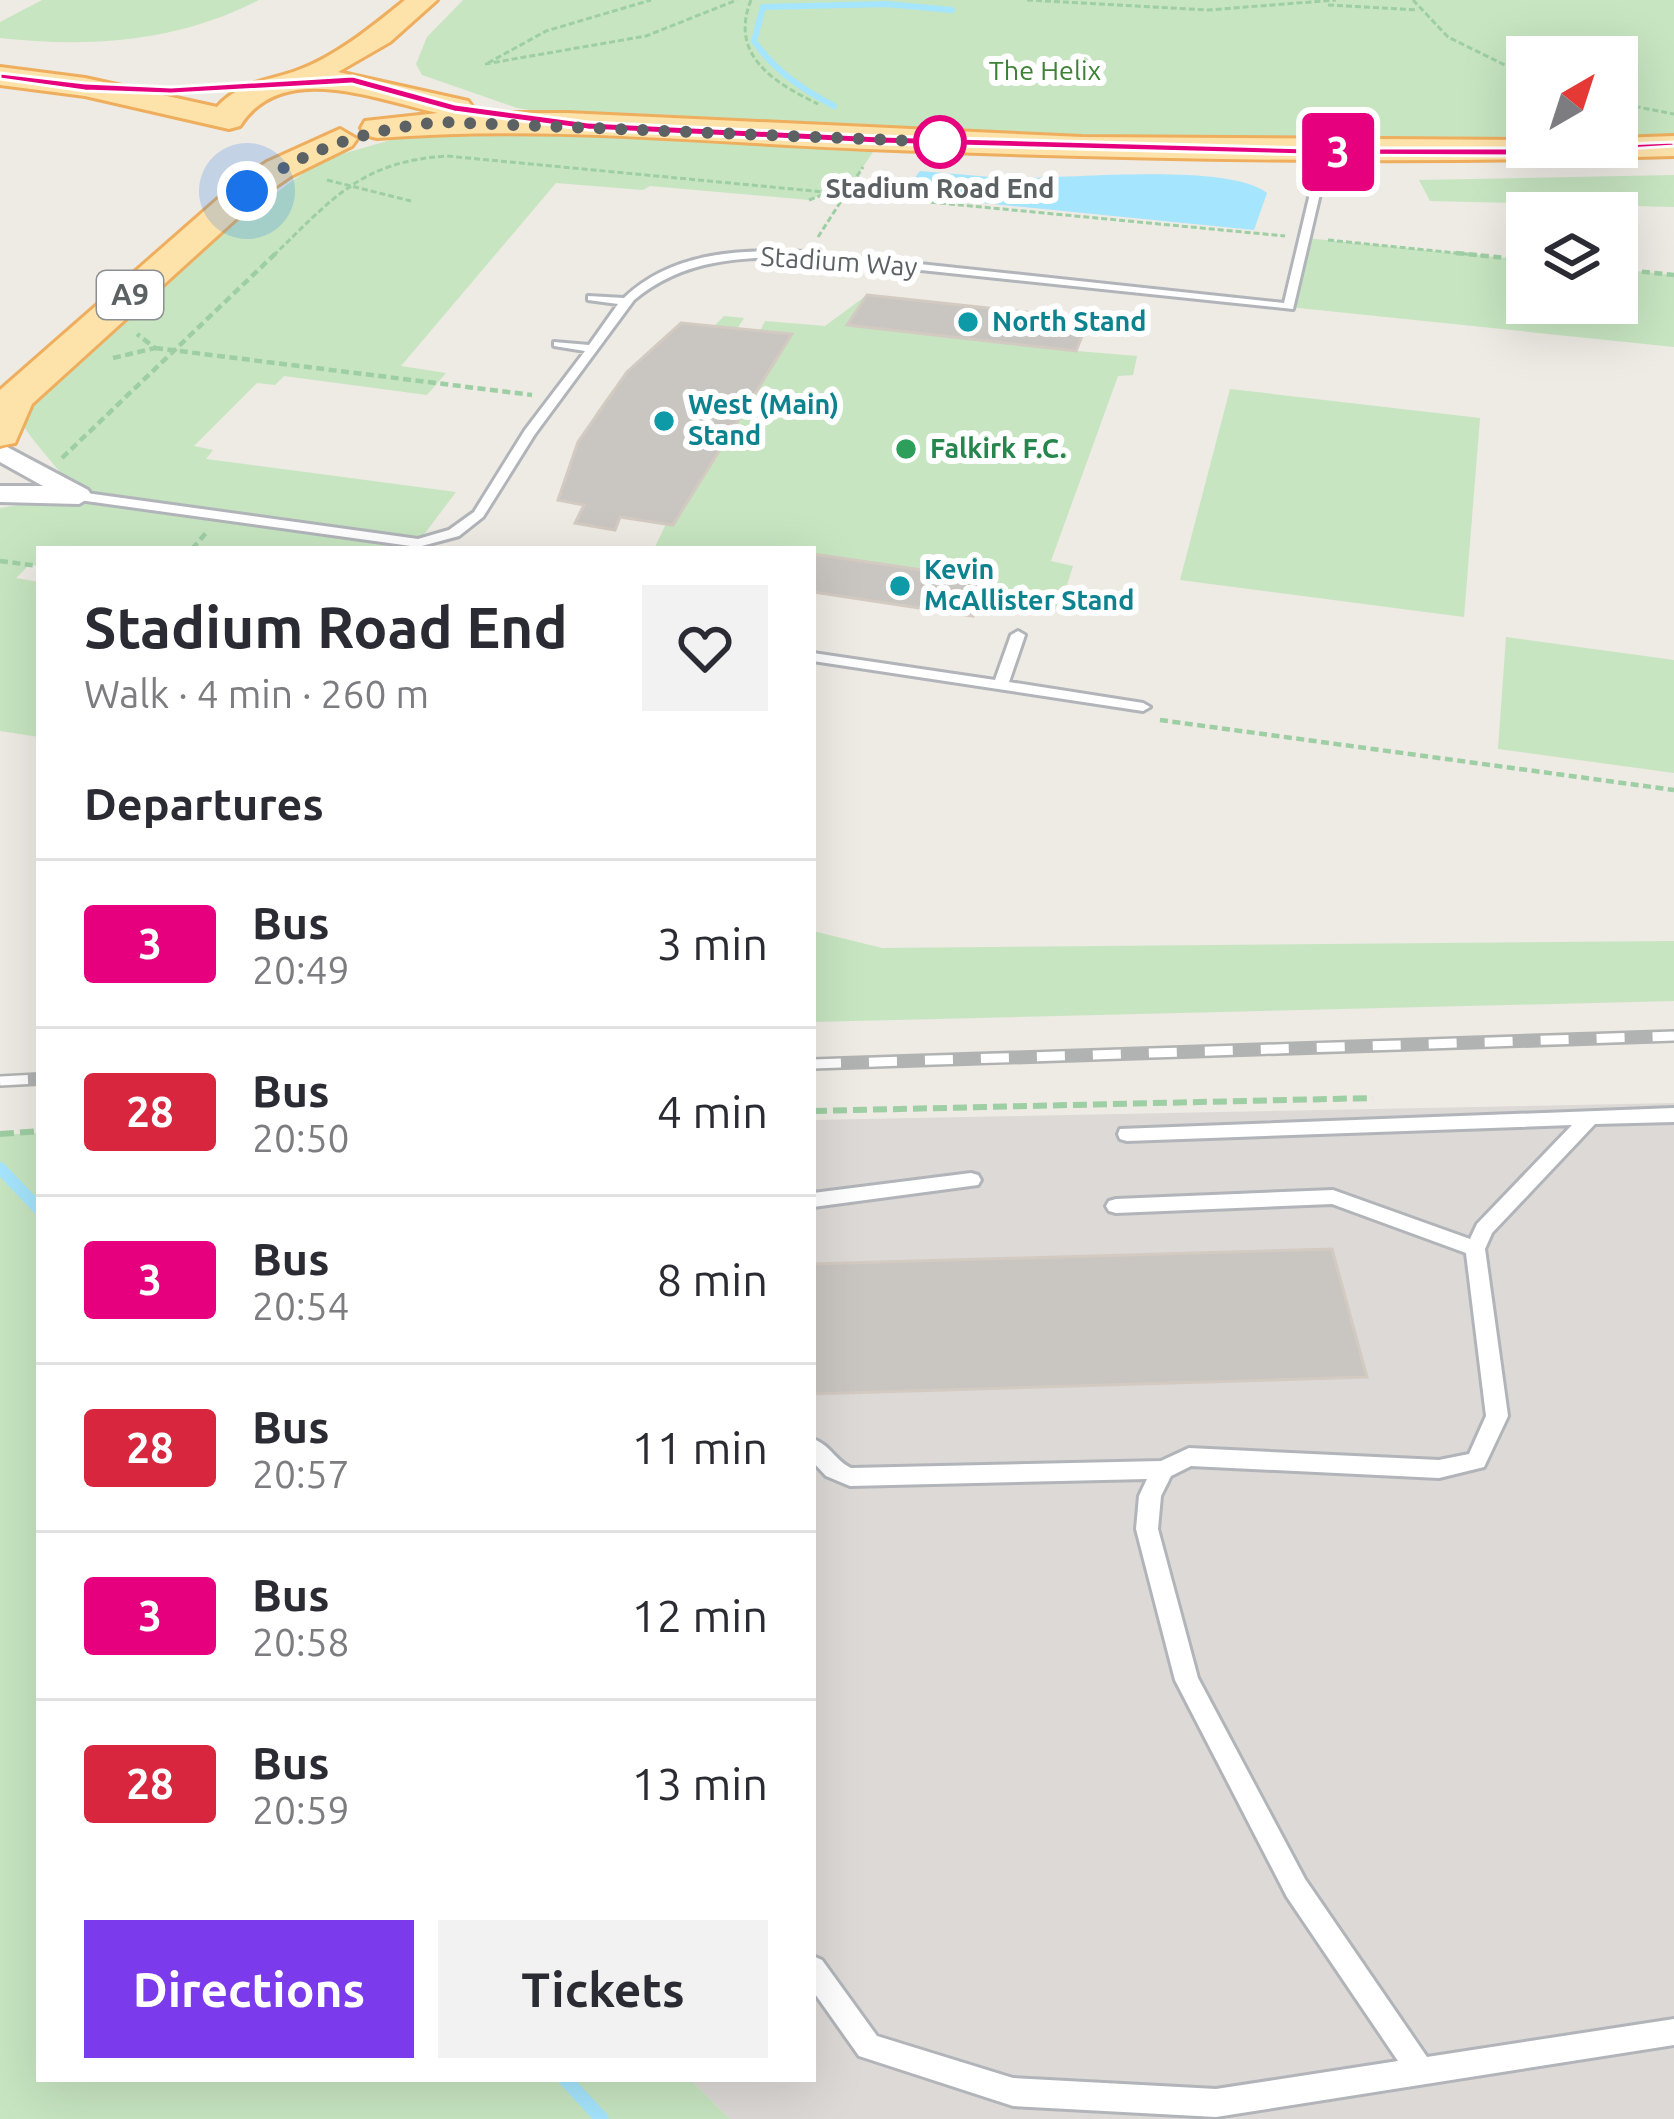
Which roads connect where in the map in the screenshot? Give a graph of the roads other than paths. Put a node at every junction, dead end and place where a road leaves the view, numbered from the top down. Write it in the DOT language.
graph roads {
  1 [pos="423,0"];
  2 [pos="379,36"];
  3 [pos="0,76"];
  4 [pos="300,81"];
  5 [pos="85,87"];
  6 [pos="265,88"];
  7 [pos="385,89"];
  8 [pos="588,126"];
  9 [pos="377,128"];
  10 [pos="250,131"];
  11 [pos="340,139"];
  12 [pos="1674,146"];
  13 [pos="1309,152"];
  14 [pos="247,191"];
  15 [pos="671,253"];
  16 [pos="692,265"];
  17 [pos="592,298"];
  18 [pos="628,302"];
  19 [pos="1289,307"];
  20 [pos="1284,329"];
  21 [pos="558,344"];
  22 [pos="593,349"];
  23 [pos="8,448"];
  24 [pos="79,496"];
  25 [pos="452,543"];
  26 [pos="1018,635"];
  27 [pos="816,657"];
  28 [pos="1000,686"];
  29 [pos="1143,707"];
  30 [pos="1674,1115"];
  31 [pos="1592,1117"];
  32 [pos="1127,1134"];
  33 [pos="970,1180"];
  34 [pos="816,1200"];
  35 [pos="1116,1206"];
  36 [pos="1475,1249"];
  37 [pos="816,1451"];
  38 [pos="1163,1470"];
  39 [pos="816,1973"];
  40 [pos="1674,2032"];
  41 [pos="1421,2071"];
  1 -- 2 [label="main road"];
  2 -- 4 [label="main road"];
  2 -- 7 [label="main road"];
  3 -- 5 [label="main road"];
  4 -- 6 [label="main road"];
  4 -- 7 [label="main road"];
  5 -- 6 [label="main road"];
  5 -- 10 [label="main road"];
  6 -- 10 [label="main road"];
  7 -- 8 [label="main road"];
  7 -- 9 [label="main road"];
  8 -- 9 [label="main road"];
  8 -- 13 [label="main road"];
  9 -- 11 [label="main road"];
  10 -- 11 [label="main road"];
  10 -- 14 [label="main road"];
  11 -- 14 [label="main road, A9"];
  12 -- 13 [label="main road"];
  13 -- 19 [label="lane"];
  14 -- 23 [label="main road, A9"];
  15 -- 16 [label="lane"];
  16 -- 18 [label="lane, Stadium Way"];
  16 -- 19 [label="lane, Stadium Way"];
  17 -- 18 [label="lane"];
  18 -- 22 [label="lane, Stadium Way"];
  19 -- 20 [label="lane"];
  21 -- 22 [label="lane"];
  22 -- 25 [label="lane, Stadium Way"];
  23 -- 24 [label="street"];
  23 -- 24 [label="street"];
  24 -- 25 [label="lane"];
  26 -- 28 [label="lane"];
  27 -- 28 [label="lane"];
  28 -- 29 [label="lane"];
  30 -- 31 [label="lane"];
  31 -- 32 [label="lane"];
  31 -- 36 [label="lane"];
  33 -- 34 [label="lane"];
  35 -- 36 [label="lane"];
  36 -- 38 [label="lane"];
  37 -- 38 [label="lane"];
  38 -- 41 [label="lane"];
  39 -- 41 [label="lane"];
  40 -- 41 [label="lane"];
}
